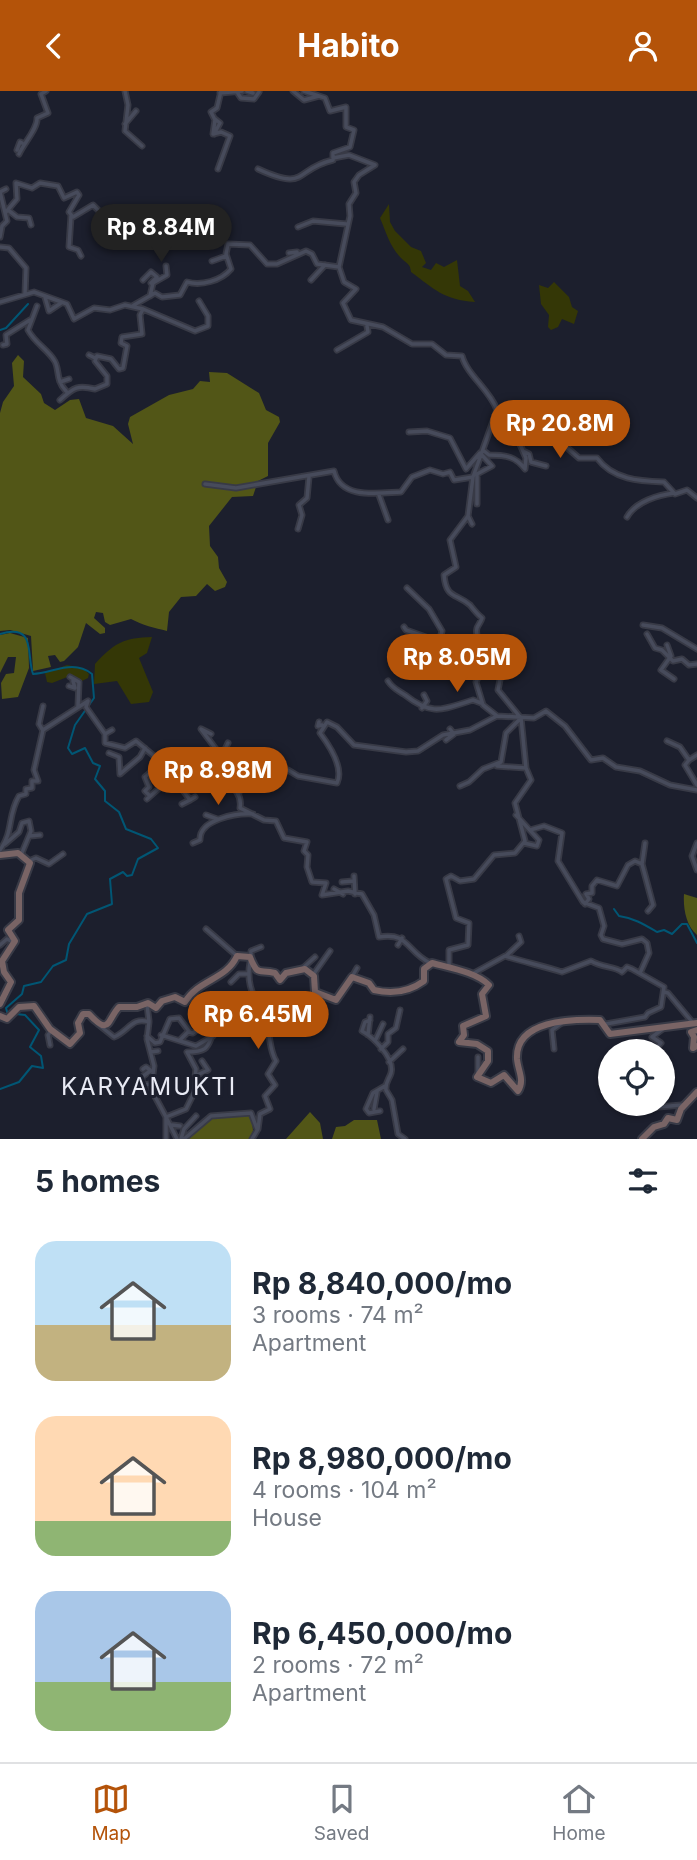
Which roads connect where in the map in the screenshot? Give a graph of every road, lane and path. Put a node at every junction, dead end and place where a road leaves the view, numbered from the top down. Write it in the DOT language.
graph roads {
  1 [pos="46,91"];
  2 [pos="125,91"];
  3 [pos="242,91"];
  4 [pos="293,91"];
  5 [pos="304,91"];
  6 [pos="221,92"];
  7 [pos="259,92"];
  8 [pos="253,93"];
  9 [pos="319,96"];
  10 [pos="254,99"];
  11 [pos="257,104"];
  12 [pos="136,111"];
  13 [pos="124,126"];
  14 [pos="142,146"];
  15 [pos="18,152"];
  16 [pos="335,159"];
  17 [pos="218,169"];
  18 [pos="258,169"];
  19 [pos="6,189"];
  20 [pos="7,211"];
  21 [pos="71,216"];
  22 [pos="115,221"];
  23 [pos="346,224"];
  24 [pos="31,225"];
  25 [pos="298,227"];
  26 [pos="1,230"];
  27 [pos="0,237"];
  28 [pos="0,247"];
  29 [pos="303,251"];
  30 [pos="289,253"];
  31 [pos="81,256"];
  32 [pos="226,256"];
  33 [pos="212,261"];
  34 [pos="325,265"];
  35 [pos="166,266"];
  36 [pos="339,268"];
  37 [pos="310,280"];
  38 [pos="25,294"];
  39 [pos="150,296"];
  40 [pos="45,297"];
  41 [pos="199,301"];
  42 [pos="0,302"];
  43 [pos="61,303"];
  44 [pos="134,305"];
  45 [pos="37,306"];
  46 [pos="143,310"];
  47 [pos="30,320"];
  48 [pos="367,326"];
  49 [pos="3,345"];
  50 [pos="337,349"];
  51 [pos="89,355"];
  52 [pos="96,358"];
  53 [pos="69,379"];
  54 [pos="60,382"];
  55 [pos="66,391"];
  56 [pos="60,400"];
  57 [pos="409,432"];
  58 [pos="521,450"];
  59 [pos="483,452"];
  60 [pos="546,466"];
  61 [pos="489,470"];
  62 [pos="475,475"];
  63 [pos="309,477"];
  64 [pos="480,481"];
  65 [pos="205,484"];
  66 [pos="674,493"];
  67 [pos="379,495"];
  68 [pos="697,498"];
  69 [pos="478,504"];
  70 [pos="468,516"];
  71 [pos="628,517"];
  72 [pos="388,520"];
  73 [pos="472,524"];
  74 [pos="298,529"];
  75 [pos="407,588"];
  76 [pos="643,625"];
  77 [pos="404,627"];
  78 [pos="647,634"];
  79 [pos="439,642"];
  80 [pos="667,645"];
  81 [pos="697,649"];
  82 [pos="670,659"];
  83 [pos="697,664"];
  84 [pos="674,679"];
  85 [pos="388,681"];
  86 [pos="73,684"];
  87 [pos="86,693"];
  88 [pos="424,695"];
  89 [pos="87,701"];
  90 [pos="43,706"];
  91 [pos="76,707"];
  92 [pos="484,707"];
  93 [pos="422,708"];
  94 [pos="497,716"];
  95 [pos="521,718"];
  96 [pos="318,722"];
  97 [pos="324,725"];
  98 [pos="450,729"];
  99 [pos="43,730"];
  100 [pos="112,730"];
  101 [pos="454,733"];
  102 [pos="105,734"];
  103 [pos="211,734"];
  104 [pos="446,740"];
  105 [pos="667,741"];
  106 [pos="228,743"];
  107 [pos="111,746"];
  108 [pos="145,748"];
  109 [pos="240,751"];
  110 [pos="109,753"];
  111 [pos="116,755"];
  112 [pos="697,755"];
  113 [pos="222,758"];
  114 [pos="689,760"];
  115 [pos="234,761"];
  116 [pos="207,765"];
  117 [pos="495,766"];
  118 [pos="526,768"];
  119 [pos="151,772"];
  120 [pos="232,772"];
  121 [pos="224,780"];
  122 [pos="240,780"];
  123 [pos="182,783"];
  124 [pos="167,784"];
  125 [pos="460,786"];
  126 [pos="190,787"];
  127 [pos="697,787"];
  128 [pos="195,797"];
  129 [pos="239,799"];
  130 [pos="190,800"];
  131 [pos="182,804"];
  132 [pos="515,813"];
  133 [pos="236,814"];
  134 [pos="255,814"];
  135 [pos="271,814"];
  136 [pos="206,815"];
  137 [pos="243,818"];
  138 [pos="220,820"];
  139 [pos="277,823"];
  140 [pos="530,830"];
  141 [pos="40,835"];
  142 [pos="30,836"];
  143 [pos="193,843"];
  144 [pos="524,843"];
  145 [pos="645,843"];
  146 [pos="697,843"];
  147 [pos="4,845"];
  148 [pos="0,852"];
  149 [pos="63,854"];
  150 [pos="21,855"];
  151 [pos="29,861"];
  152 [pos="642,864"];
  153 [pos="697,870"];
  154 [pos="348,875"];
  155 [pos="354,878"];
  156 [pos="342,882"];
  157 [pos="334,889"];
  158 [pos="343,894"];
  159 [pos="355,894"];
  160 [pos="585,904"];
  161 [pos="648,911"];
  162 [pos="206,929"];
  163 [pos="519,936"];
  164 [pos="402,938"];
  165 [pos="15,941"];
  166 [pos="0,945"];
  167 [pos="398,945"];
  168 [pos="261,947"];
  169 [pos="330,951"];
  170 [pos="237,956"];
  171 [pos="506,956"];
  172 [pos="315,957"];
  173 [pos="251,959"];
  174 [pos="430,963"];
  175 [pos="357,968"];
  176 [pos="449,968"];
  177 [pos="302,969"];
  178 [pos="474,973"];
  179 [pos="640,973"];
  180 [pos="249,974"];
  181 [pos="313,975"];
  182 [pos="229,977"];
  183 [pos="352,977"];
  184 [pos="487,983"];
  185 [pos="479,988"];
  186 [pos="664,992"];
  187 [pos="252,996"];
  188 [pos="271,1002"];
  189 [pos="147,1003"];
  190 [pos="0,1005"];
  191 [pos="400,1010"];
  192 [pos="262,1013"];
  193 [pos="0,1016"];
  194 [pos="370,1018"];
  195 [pos="265,1021"];
  196 [pos="149,1022"];
  197 [pos="97,1024"];
  198 [pos="383,1024"];
  199 [pos="606,1024"];
  200 [pos="696,1025"];
  201 [pos="667,1026"];
  202 [pos="218,1027"];
  203 [pos="283,1027"];
  204 [pos="550,1028"];
  205 [pos="51,1031"];
  206 [pos="189,1032"];
  207 [pos="215,1033"];
  208 [pos="161,1035"];
  209 [pos="147,1036"];
  210 [pos="376,1039"];
  211 [pos="655,1039"];
  212 [pos="180,1040"];
  213 [pos="50,1045"];
  214 [pos="697,1046"];
  215 [pos="381,1049"];
  216 [pos="403,1049"];
  217 [pos="554,1049"];
  218 [pos="158,1051"];
  219 [pos="151,1052"];
  220 [pos="478,1058"];
  221 [pos="202,1061"];
  222 [pos="389,1062"];
  223 [pos="143,1069"];
  224 [pos="151,1071"];
  225 [pos="477,1075"];
  226 [pos="195,1076"];
  227 [pos="151,1084"];
  228 [pos="386,1084"];
  229 [pos="697,1091"];
  230 [pos="377,1092"];
  231 [pos="686,1102"];
  232 [pos="675,1108"];
  233 [pos="374,1109"];
  234 [pos="380,1111"];
  235 [pos="196,1116"];
  236 [pos="166,1118"];
  237 [pos="172,1125"];
  238 [pos="180,1126"];
  239 [pos="257,1131"];
  240 [pos="643,1138"];
  241 [pos="166,1139"];
  242 [pos="181,1139"];
  243 [pos="252,1139"];
  244 [pos="405,1139"];
  1 -- 15 [label="street"];
  2 -- 13 [label="street"];
  3 -- 6 [label="street"];
  3 -- 8 [label="street"];
  3 -- 10 [label="street"];
  4 -- 9 [label="street"];
  5 -- 9 [label="street"];
  6 -- 17 [label="street"];
  7 -- 10 [label="street"];
  9 -- 16 [label="street"];
  10 -- 11 [label="street"];
  12 -- 13 [label="street"];
  13 -- 14 [label="street"];
  16 -- 18 [label="street"];
  16 -- 23 [label="street"];
  19 -- 20 [label="street"];
  20 -- 21 [label="street"];
  20 -- 24 [label="street"];
  20 -- 26 [label="street"];
  21 -- 22 [label="street"];
  21 -- 31 [label="street"];
  23 -- 25 [label="street"];
  23 -- 36 [label="street"];
  26 -- 27 [label="street"];
  28 -- 38 [label="street"];
  29 -- 30 [label="street"];
  29 -- 32 [label="street"];
  29 -- 34 [label="street"];
  32 -- 33 [label="street"];
  32 -- 39 [label="street"];
  34 -- 36 [label="street"];
  34 -- 37 [label="street"];
  35 -- 39 [label="street"];
  36 -- 48 [label="street"];
  38 -- 40 [label="street"];
  38 -- 42 [label="street"];
  39 -- 44 [label="street"];
  40 -- 43 [label="street"];
  40 -- 43 [label="street"];
  41 -- 46 [label="street"];
  43 -- 44 [label="street"];
  44 -- 46 [label="street"];
  45 -- 47 [label="street"];
  46 -- 52 [label="street"];
  47 -- 49 [label="street"];
  47 -- 54 [label="street"];
  48 -- 50 [label="street"];
  48 -- 59 [label="street"];
  51 -- 52 [label="street"];
  52 -- 55 [label="street"];
  53 -- 54 [label="street"];
  54 -- 55 [label="street"];
  55 -- 56 [label="street"];
  57 -- 59 [label="street"];
  58 -- 59 [label="street"];
  58 -- 60 [label="street"];
  58 -- 66 [label="street"];
  59 -- 61 [label="street"];
  59 -- 62 [label="street"];
  61 -- 62 [label="street"];
  61 -- 64 [label="street"];
  62 -- 64 [label="street"];
  62 -- 67 [label="street"];
  62 -- 70 [label="street"];
  63 -- 65 [label="street"];
  63 -- 67 [label="street"];
  63 -- 74 [label="street"];
  64 -- 69 [label="street"];
  66 -- 68 [label="street"];
  66 -- 71 [label="street"];
  67 -- 72 [label="street"];
  70 -- 73 [label="street"];
  70 -- 95 [label="street"];
  75 -- 79 [label="street"];
  76 -- 81 [label="street"];
  77 -- 79 [label="street"];
  78 -- 82 [label="street"];
  79 -- 92 [label="street"];
  80 -- 82 [label="street"];
  82 -- 83 [label="street"];
  82 -- 84 [label="street"];
  85 -- 93 [label="street"];
  86 -- 91 [label="street"];
  87 -- 89 [label="street"];
  88 -- 93 [label="street"];
  89 -- 91 [label="street"];
  89 -- 102 [label="street"];
  90 -- 99 [label="street"];
  91 -- 99 [label="street"];
  92 -- 93 [label="street"];
  92 -- 94 [label="street"];
  94 -- 95 [label="street"];
  94 -- 101 [label="street"];
  95 -- 117 [label="street"];
  95 -- 118 [label="street"];
  95 -- 127 [label="street"];
  96 -- 97 [label="street"];
  97 -- 101 [label="street"];
  97 -- 122 [label="street"];
  98 -- 101 [label="street"];
  99 -- 147 [label="street"];
  100 -- 102 [label="street"];
  101 -- 104 [label="street"];
  102 -- 107 [label="street"];
  103 -- 113 [label="street"];
  105 -- 114 [label="street"];
  106 -- 113 [label="street"];
  107 -- 108 [label="street"];
  107 -- 111 [label="street"];
  108 -- 111 [label="street"];
  108 -- 121 [label="street"];
  109 -- 122 [label="street"];
  110 -- 111 [label="street"];
  112 -- 114 [label="street"];
  113 -- 120 [label="street"];
  114 -- 127 [label="street"];
  115 -- 120 [label="street"];
  116 -- 120 [label="street"];
  117 -- 118 [label="street"];
  117 -- 125 [label="street"];
  118 -- 132 [label="street"];
  119 -- 124 [label="street"];
  120 -- 122 [label="street"];
  121 -- 123 [label="street"];
  121 -- 129 [label="street"];
  122 -- 129 [label="street"];
  123 -- 124 [label="street"];
  123 -- 126 [label="street"];
  124 -- 130 [label="street"];
  128 -- 130 [label="street"];
  129 -- 134 [label="street"];
  130 -- 131 [label="street"];
  132 -- 140 [label="street"];
  132 -- 144 [label="street"];
  133 -- 134 [label="street"];
  133 -- 137 [label="street"];
  133 -- 138 [label="street"];
  134 -- 139 [label="street"];
  135 -- 139 [label="street"];
  136 -- 138 [label="street"];
  138 -- 143 [label="street"];
  139 -- 158 [label="street"];
  140 -- 144 [label="street"];
  140 -- 160 [label="street"];
  141 -- 142 [label="street"];
  142 -- 147 [label="street"];
  142 -- 150 [label="street"];
  144 -- 176 [label="street"];
  145 -- 152 [label="street"];
  146 -- 153 [label="street"];
  147 -- 148 [label="street"];
  148 -- 150 [label="street"];
  149 -- 151 [label="street"];
  150 -- 151 [label="street"];
  151 -- 165 [label="street"];
  152 -- 160 [label="street"];
  152 -- 161 [label="street"];
  154 -- 155 [label="street"];
  155 -- 156 [label="street"];
  155 -- 159 [label="street"];
  157 -- 158 [label="street"];
  158 -- 159 [label="street"];
  159 -- 164 [label="street"];
  160 -- 179 [label="street"];
  162 -- 170 [label="street"];
  163 -- 171 [label="street"];
  164 -- 167 [label="street"];
  164 -- 174 [label="street"];
  165 -- 166 [label="street"];
  165 -- 190 [label="street"];
  168 -- 173 [label="street"];
  169 -- 181 [label="street"];
  170 -- 173 [label="street"];
  170 -- 182 [label="street"];
  171 -- 178 [label="street"];
  171 -- 179 [label="street"];
  172 -- 177 [label="street"];
  173 -- 177 [label="street"];
  173 -- 180 [label="street"];
  174 -- 176 [label="street"];
  174 -- 183 [label="street"];
  175 -- 183 [label="street"];
  176 -- 178 [label="street"];
  177 -- 181 [label="street"];
  178 -- 184 [label="street"];
  179 -- 186 [label="street"];
  180 -- 182 [label="street"];
  180 -- 187 [label="street"];
  181 -- 183 [label="street"];
  182 -- 189 [label="street"];
  184 -- 185 [label="street"];
  184 -- 225 [label="street"];
  186 -- 199 [label="street"];
  186 -- 200 [label="street"];
  187 -- 188 [label="street"];
  187 -- 192 [label="street"];
  189 -- 196 [label="street"];
  189 -- 197 [label="street"];
  191 -- 215 [label="street"];
  192 -- 195 [label="street"];
  192 -- 202 [label="street"];
  193 -- 205 [label="street"];
  194 -- 210 [label="street"];
  195 -- 203 [label="street"];
  195 -- 239 [label="street"];
  196 -- 197 [label="street"];
  196 -- 209 [label="street"];
  197 -- 205 [label="street"];
  198 -- 210 [label="street"];
  199 -- 201 [label="street"];
  199 -- 204 [label="street"];
  200 -- 201 [label="street"];
  200 -- 214 [label="street"];
  201 -- 211 [label="street"];
  202 -- 206 [label="street"];
  202 -- 207 [label="street"];
  204 -- 217 [label="street"];
  204 -- 225 [label="street"];
  205 -- 213 [label="street"];
  206 -- 208 [label="street"];
  206 -- 212 [label="street"];
  207 -- 212 [label="street"];
  207 -- 226 [label="street"];
  208 -- 209 [label="street"];
  208 -- 212 [label="street"];
  209 -- 219 [label="street"];
  210 -- 215 [label="street"];
  215 -- 222 [label="street"];
  216 -- 222 [label="street"];
  218 -- 219 [label="street"];
  219 -- 224 [label="street"];
  220 -- 225 [label="street"];
  221 -- 226 [label="street"];
  222 -- 228 [label="street"];
  223 -- 224 [label="street"];
  224 -- 227 [label="street"];
  224 -- 227 [label="street"];
  226 -- 236 [label="street"];
  227 -- 236 [label="street"];
  228 -- 230 [label="street"];
  228 -- 244 [label="street"];
  229 -- 231 [label="street"];
  230 -- 233 [label="street"];
  230 -- 234 [label="street"];
  231 -- 232 [label="street"];
  231 -- 240 [label="street"];
  235 -- 242 [label="street"];
  236 -- 237 [label="street"];
  236 -- 241 [label="street"];
  237 -- 238 [label="street"];
  237 -- 242 [label="street"];
  239 -- 242 [label="street"];
  239 -- 243 [label="street"];
}
